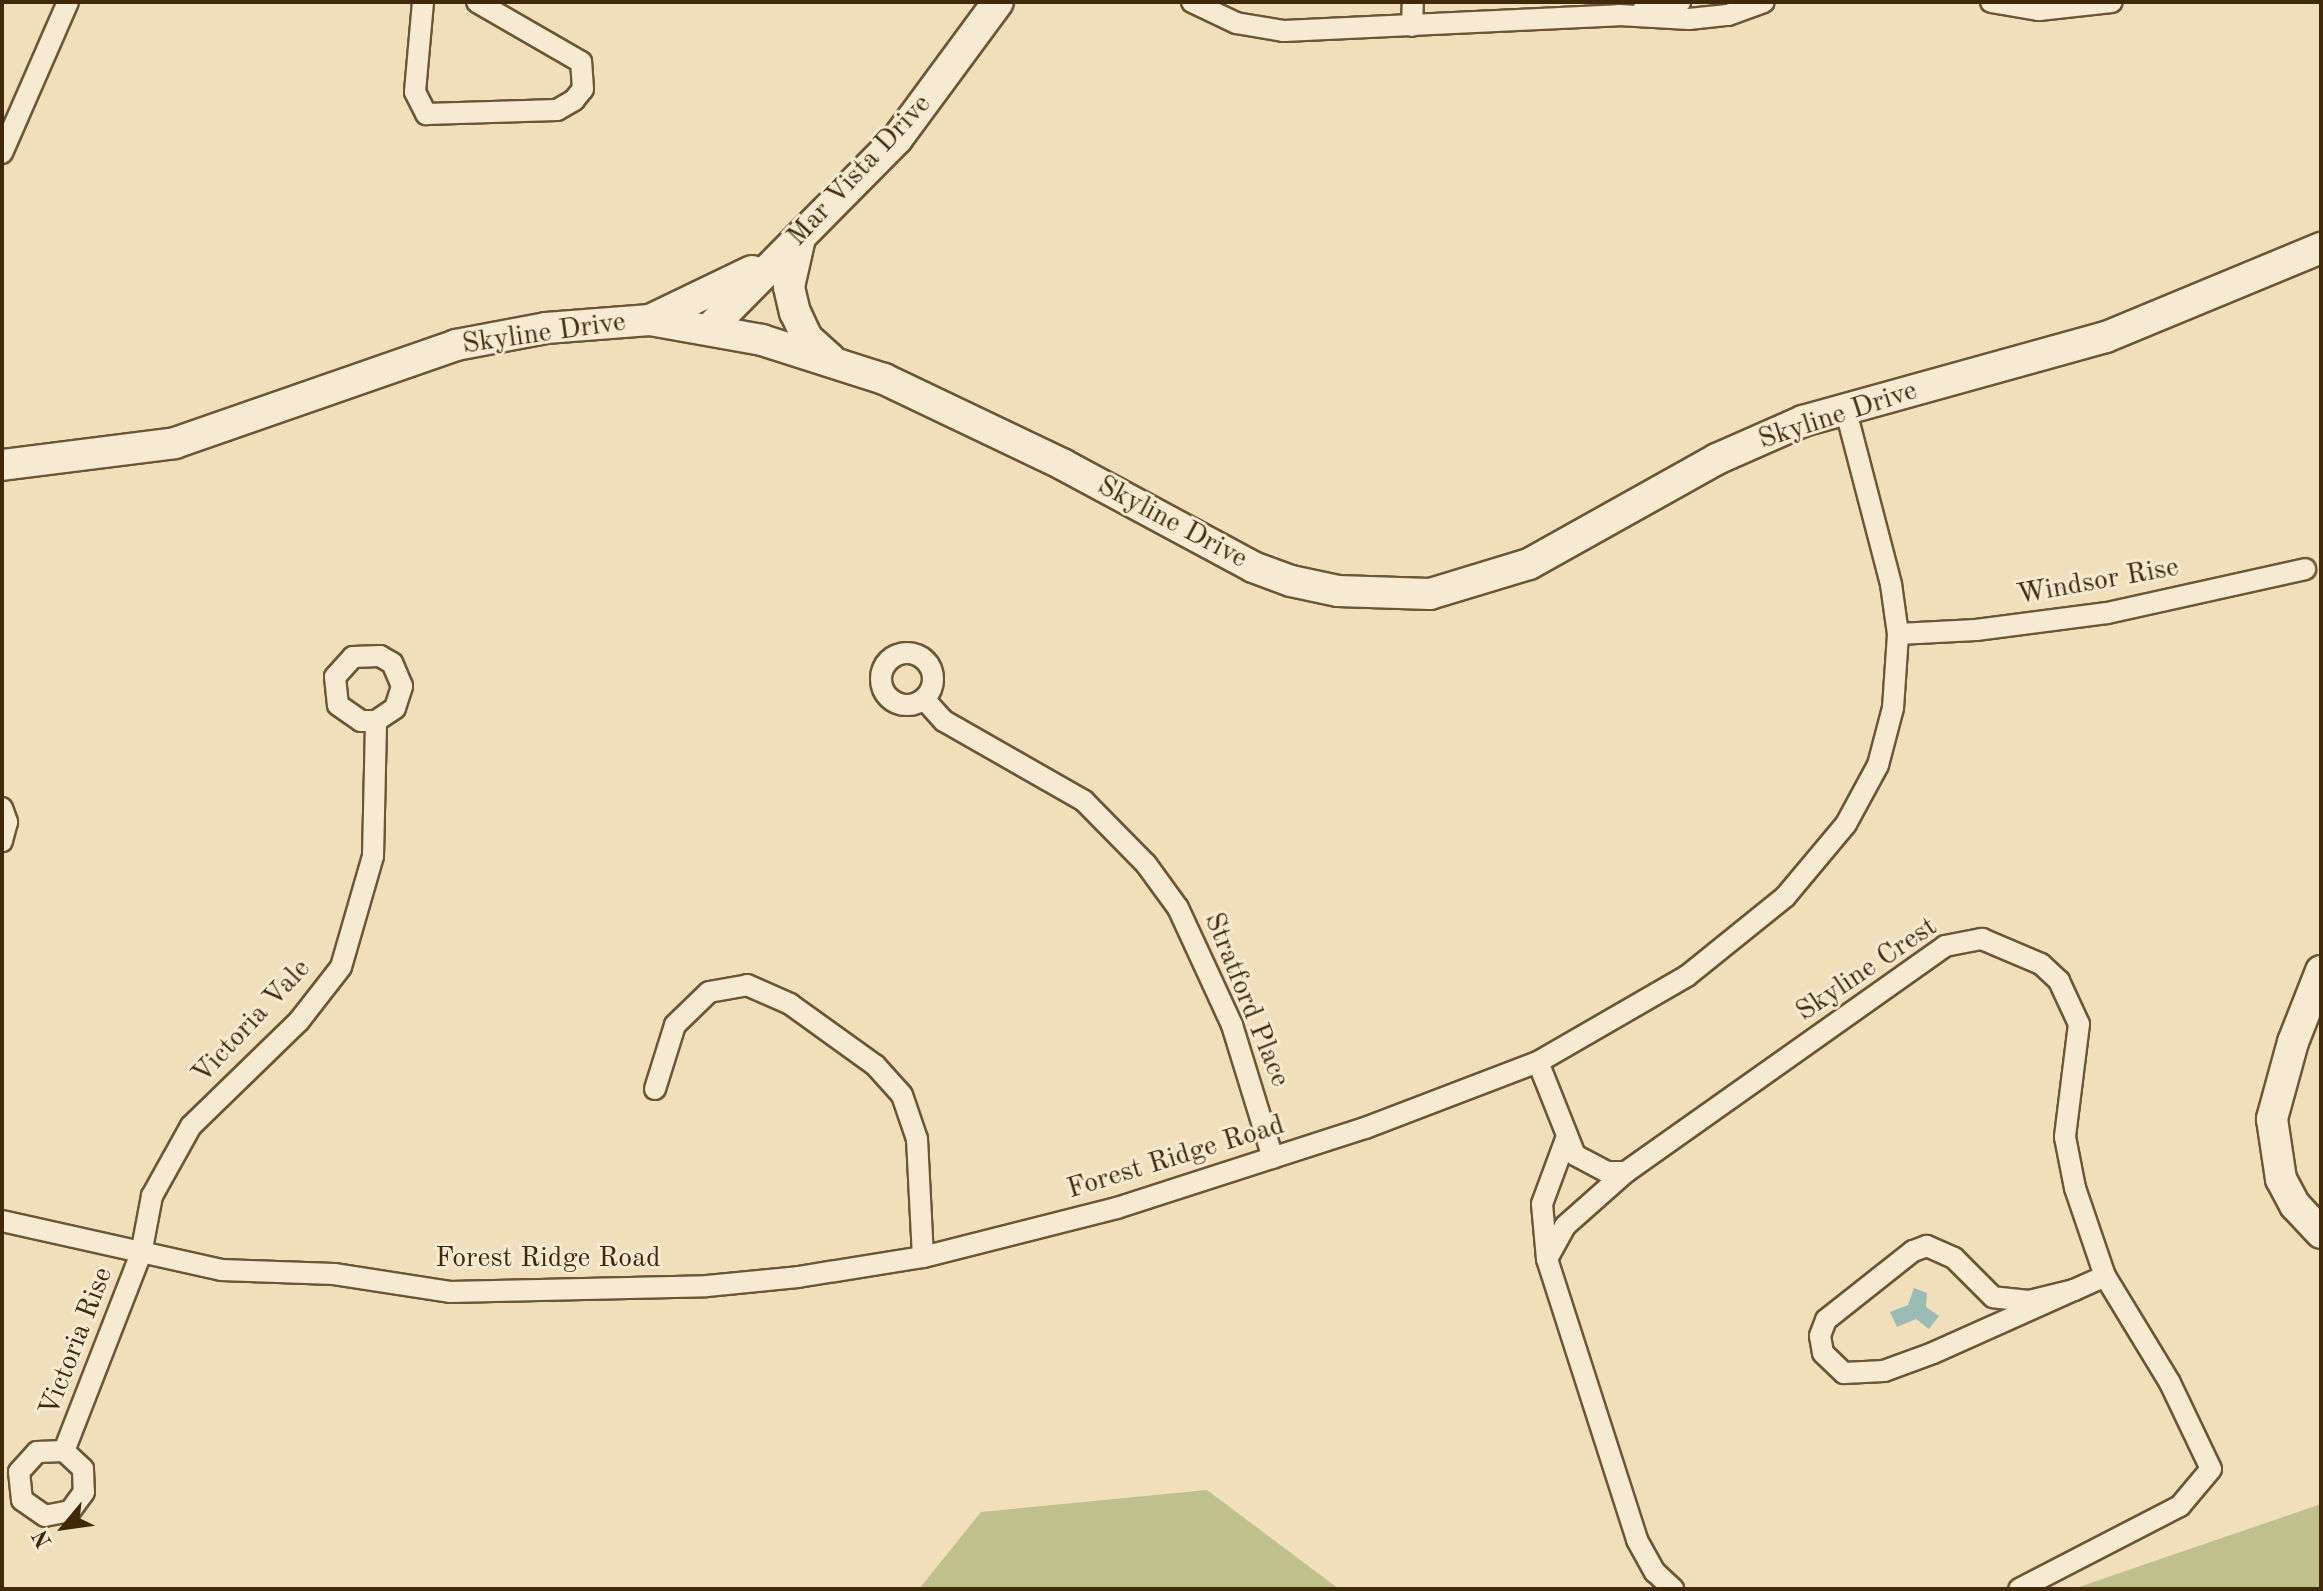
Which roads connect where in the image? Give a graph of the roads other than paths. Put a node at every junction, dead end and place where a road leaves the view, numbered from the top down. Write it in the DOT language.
graph roads {
  1 [pos="68,2"];
  2 [pos="423,2"];
  3 [pos="477,2"];
  4 [pos="998,2"];
  5 [pos="1192,2"];
  6 [pos="1413,2"];
  7 [pos="1680,2"];
  8 [pos="1764,2"];
  9 [pos="1991,2"];
  10 [pos="2112,2"];
  11 [pos="2047,5"];
  12 [pos="1619,15"];
  13 [pos="1412,26"];
  14 [pos="2,153"];
  15 [pos="800,238"];
  16 [pos="2321,248"];
  17 [pos="650,320"];
  18 [pos="709,329"];
  19 [pos="831,360"];
  20 [pos="1845,408"];
  21 [pos="2,465"];
  22 [pos="2305,569"];
  23 [pos="1898,634"];
  24 [pos="924,699"];
  25 [pos="376,721"];
  26 [pos="2,808"];
  27 [pos="2,841"];
  28 [pos="2321,971"];
  29 [pos="1538,1062"];
  30 [pos="655,1089"];
  31 [pos="1566,1139"];
  32 [pos="1273,1158"];
  33 [pos="1626,1172"];
  34 [pos="2,1221"];
  35 [pos="2321,1233"];
  36 [pos="141,1254"];
  37 [pos="923,1257"];
  38 [pos="1547,1259"];
  39 [pos="2105,1276"];
  40 [pos="2074,1290"];
  41 [pos="64,1451"];
  42 [pos="1673,1589"];
  43 [pos="2019,1589"];
  1 -- 14 [label="street"];
  2 -- 3 [label="street"];
  4 -- 15 [label="street, Mar Vista Drive"];
  5 -- 13 [label="street"];
  6 -- 13 [label="street"];
  7 -- 12 [label="street"];
  8 -- 12 [label="street"];
  9 -- 11 [label="street"];
  10 -- 11 [label="street"];
  12 -- 13 [label="street"];
  15 -- 17 [label="street"];
  15 -- 18 [label="street, Mar Vista Drive"];
  15 -- 19 [label="street"];
  16 -- 20 [label="street, Skyline Drive"];
  17 -- 18 [label="street, Skyline Drive"];
  17 -- 21 [label="street, Skyline Drive"];
  18 -- 19 [label="street, Skyline Drive"];
  19 -- 20 [label="street, Skyline Drive"];
  20 -- 23 [label="street, Forest Ridge Road"];
  22 -- 23 [label="street, Windsor Rise"];
  23 -- 29 [label="street, Forest Ridge Road"];
  24 -- 32 [label="street, Stratford Place"];
  25 -- 36 [label="street, Victoria Vale"];
  26 -- 27 [label="street"];
  28 -- 35 [label="street"];
  29 -- 31 [label="street"];
  29 -- 32 [label="street, Forest Ridge Road"];
  30 -- 37 [label="street"];
  31 -- 33 [label="street"];
  31 -- 38 [label="street"];
  32 -- 37 [label="street, Forest Ridge Road"];
  33 -- 38 [label="street, Skyline Crest"];
  33 -- 39 [label="street, Skyline Crest"];
  34 -- 36 [label="street, Forest Ridge Road"];
  36 -- 37 [label="street, Forest Ridge Road"];
  36 -- 41 [label="street, Victoria Rise"];
  38 -- 42 [label="street"];
  39 -- 40 [label="street"];
  39 -- 43 [label="street, Skyline Crest"];
  40 -- 40 [label="street"];
}
